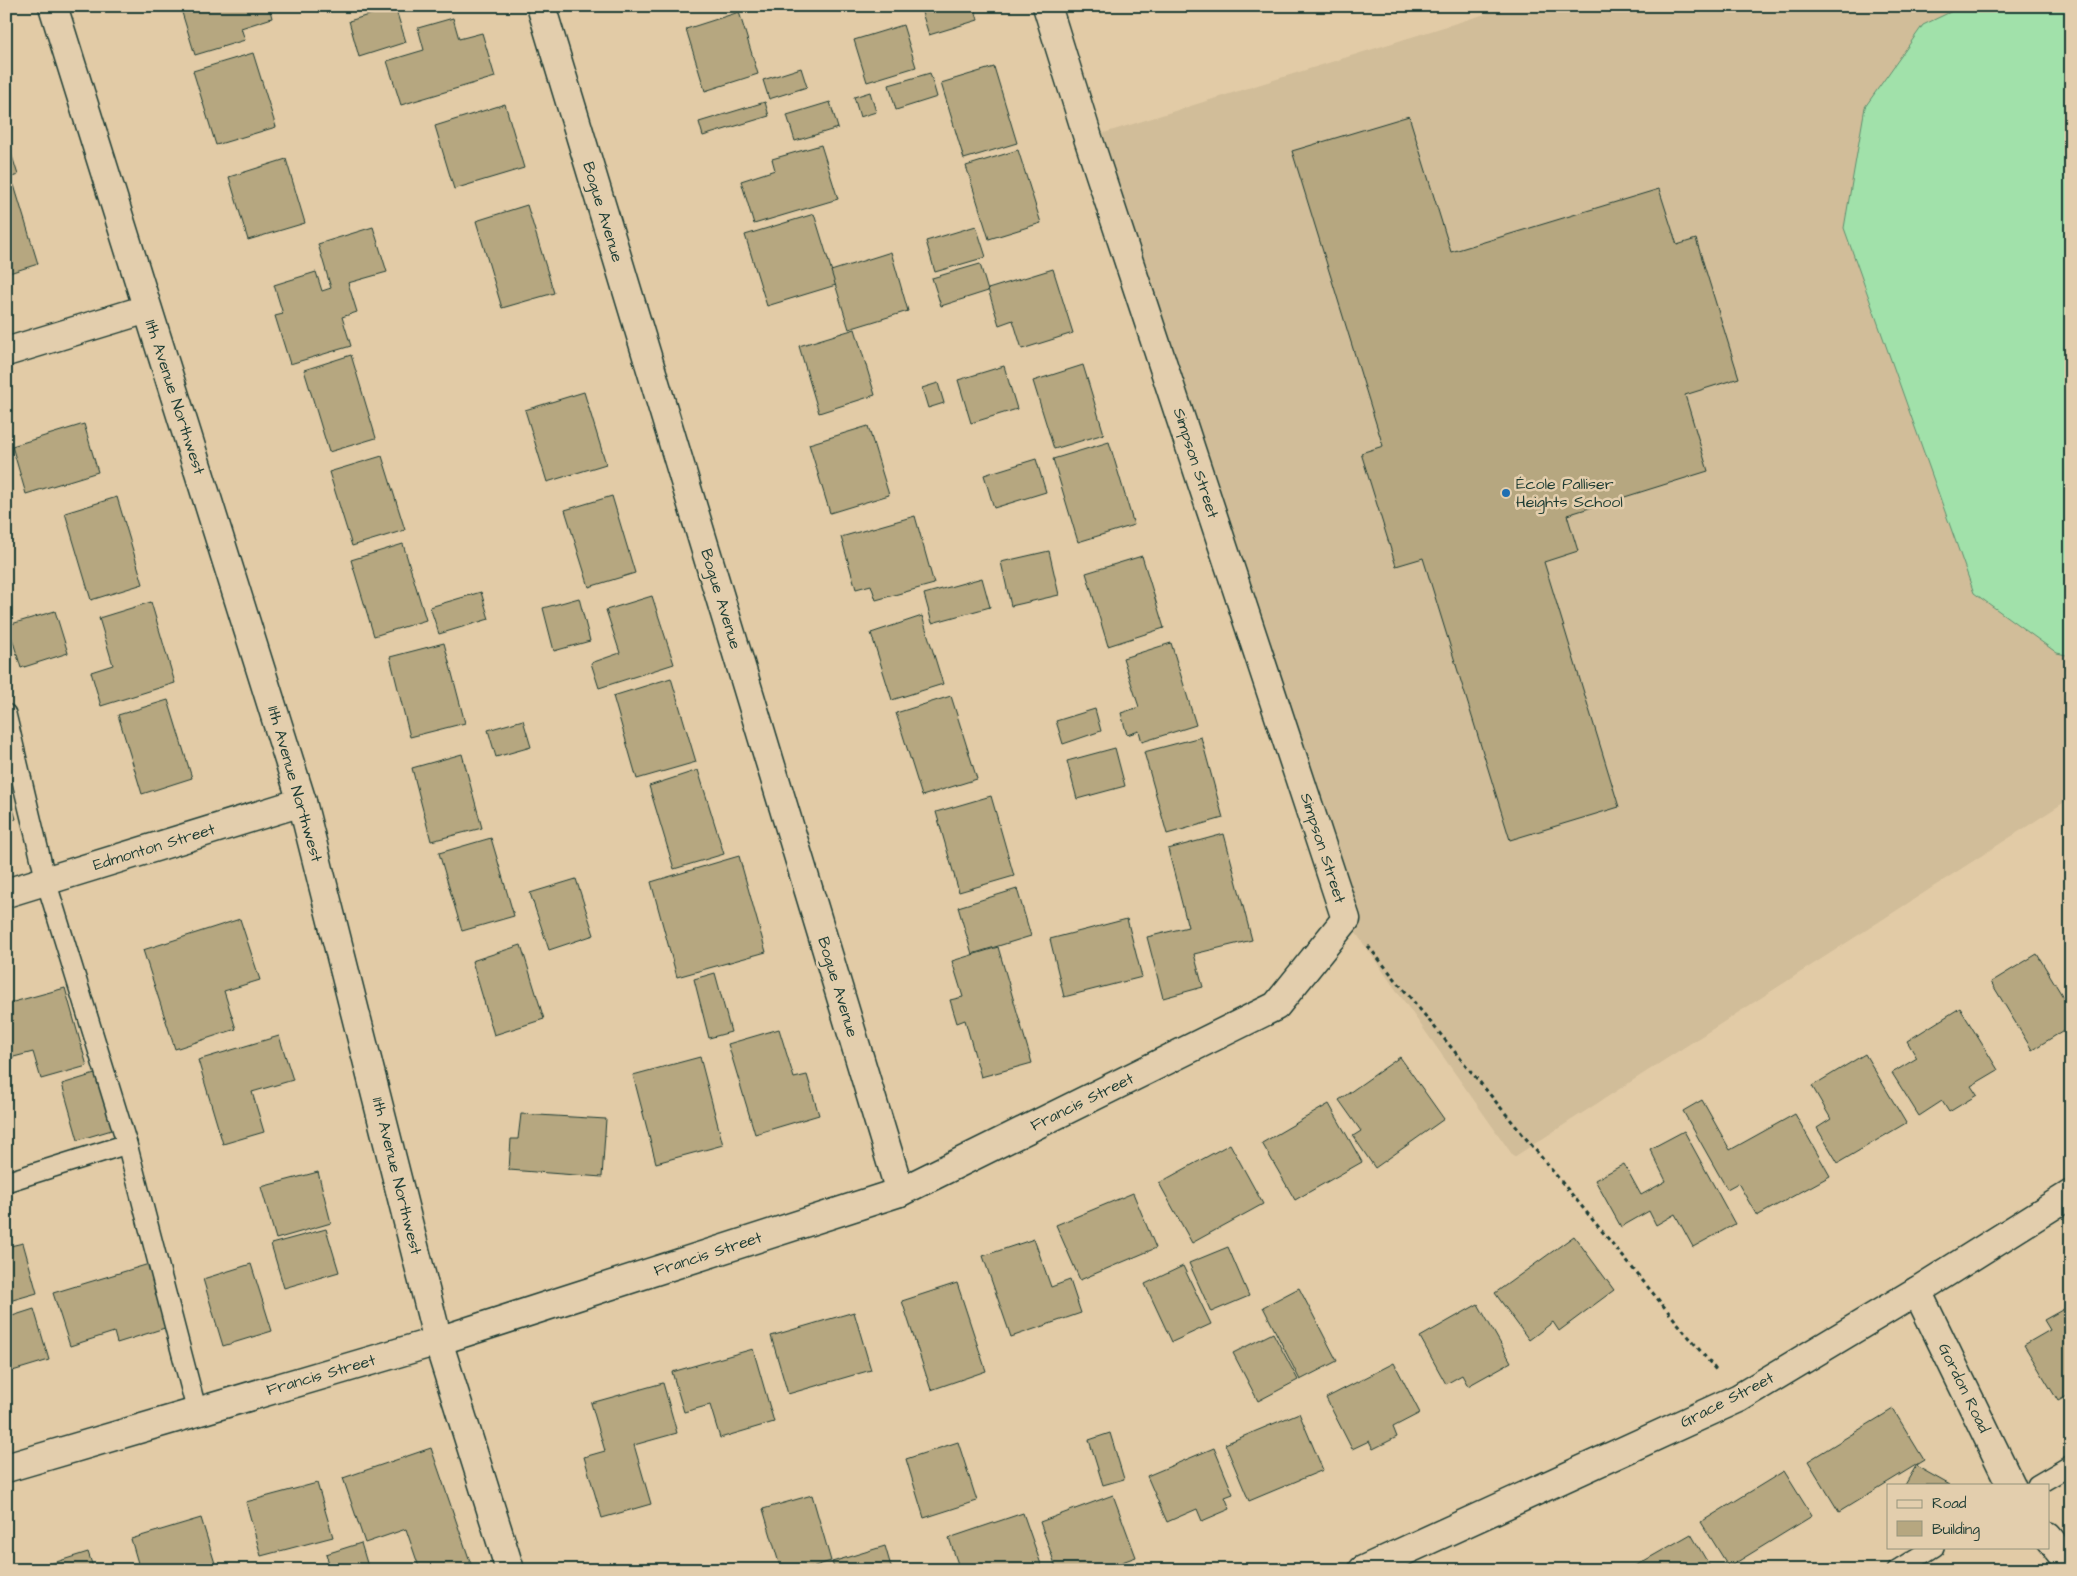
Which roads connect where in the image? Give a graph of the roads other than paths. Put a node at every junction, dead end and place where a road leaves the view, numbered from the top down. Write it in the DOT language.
graph roads {
  1 [pos="53,6"];
  2 [pos="541,6"];
  3 [pos="1047,6"];
  4 [pos="147,309"];
  5 [pos="6,352"];
  6 [pos="6,714"];
  7 [pos="302,802"];
  8 [pos="46,881"];
  9 [pos="6,893"];
  10 [pos="1346,919"];
  11 [pos="127,1144"];
  12 [pos="6,1182"];
  13 [pos="900,1192"];
  14 [pos="2071,1194"];
  15 [pos="1916,1291"];
  16 [pos="438,1341"];
  17 [pos="197,1412"];
  18 [pos="2071,1465"];
  19 [pos="6,1468"];
  20 [pos="2011,1484"];
  21 [pos="2039,1484"];
  22 [pos="2050,1540"];
  23 [pos="1932,1548"];
  24 [pos="2071,1566"];
  25 [pos="510,1570"];
  26 [pos="1363,1570"];
  27 [pos="1897,1570"];
  1 -- 4 [label="street, 11th Avenue Northwest"];
  2 -- 13 [label="street, Bogue Avenue"];
  3 -- 10 [label="street, Simpson Street"];
  4 -- 5 [label="street"];
  4 -- 7 [label="street, 11th Avenue Northwest"];
  6 -- 8 [label="lane"];
  7 -- 8 [label="street, Edmonton Street"];
  7 -- 16 [label="street, 11th Avenue Northwest"];
  8 -- 9 [label="street, Edmonton Street"];
  8 -- 11 [label="lane"];
  10 -- 13 [label="street, Francis Street"];
  11 -- 12 [label="lane"];
  11 -- 17 [label="lane"];
  13 -- 16 [label="street, Francis Street"];
  14 -- 15 [label="street, Grace Street"];
  15 -- 20 [label="street, Gordon Road"];
  15 -- 26 [label="street, Grace Street"];
  16 -- 17 [label="street, Francis Street"];
  16 -- 25 [label="street, 11th Avenue Northwest"];
  17 -- 19 [label="street, Francis Street"];
  18 -- 21 [label="lane"];
  22 -- 24 [label="street"];
  23 -- 27 [label="lane"];
}
